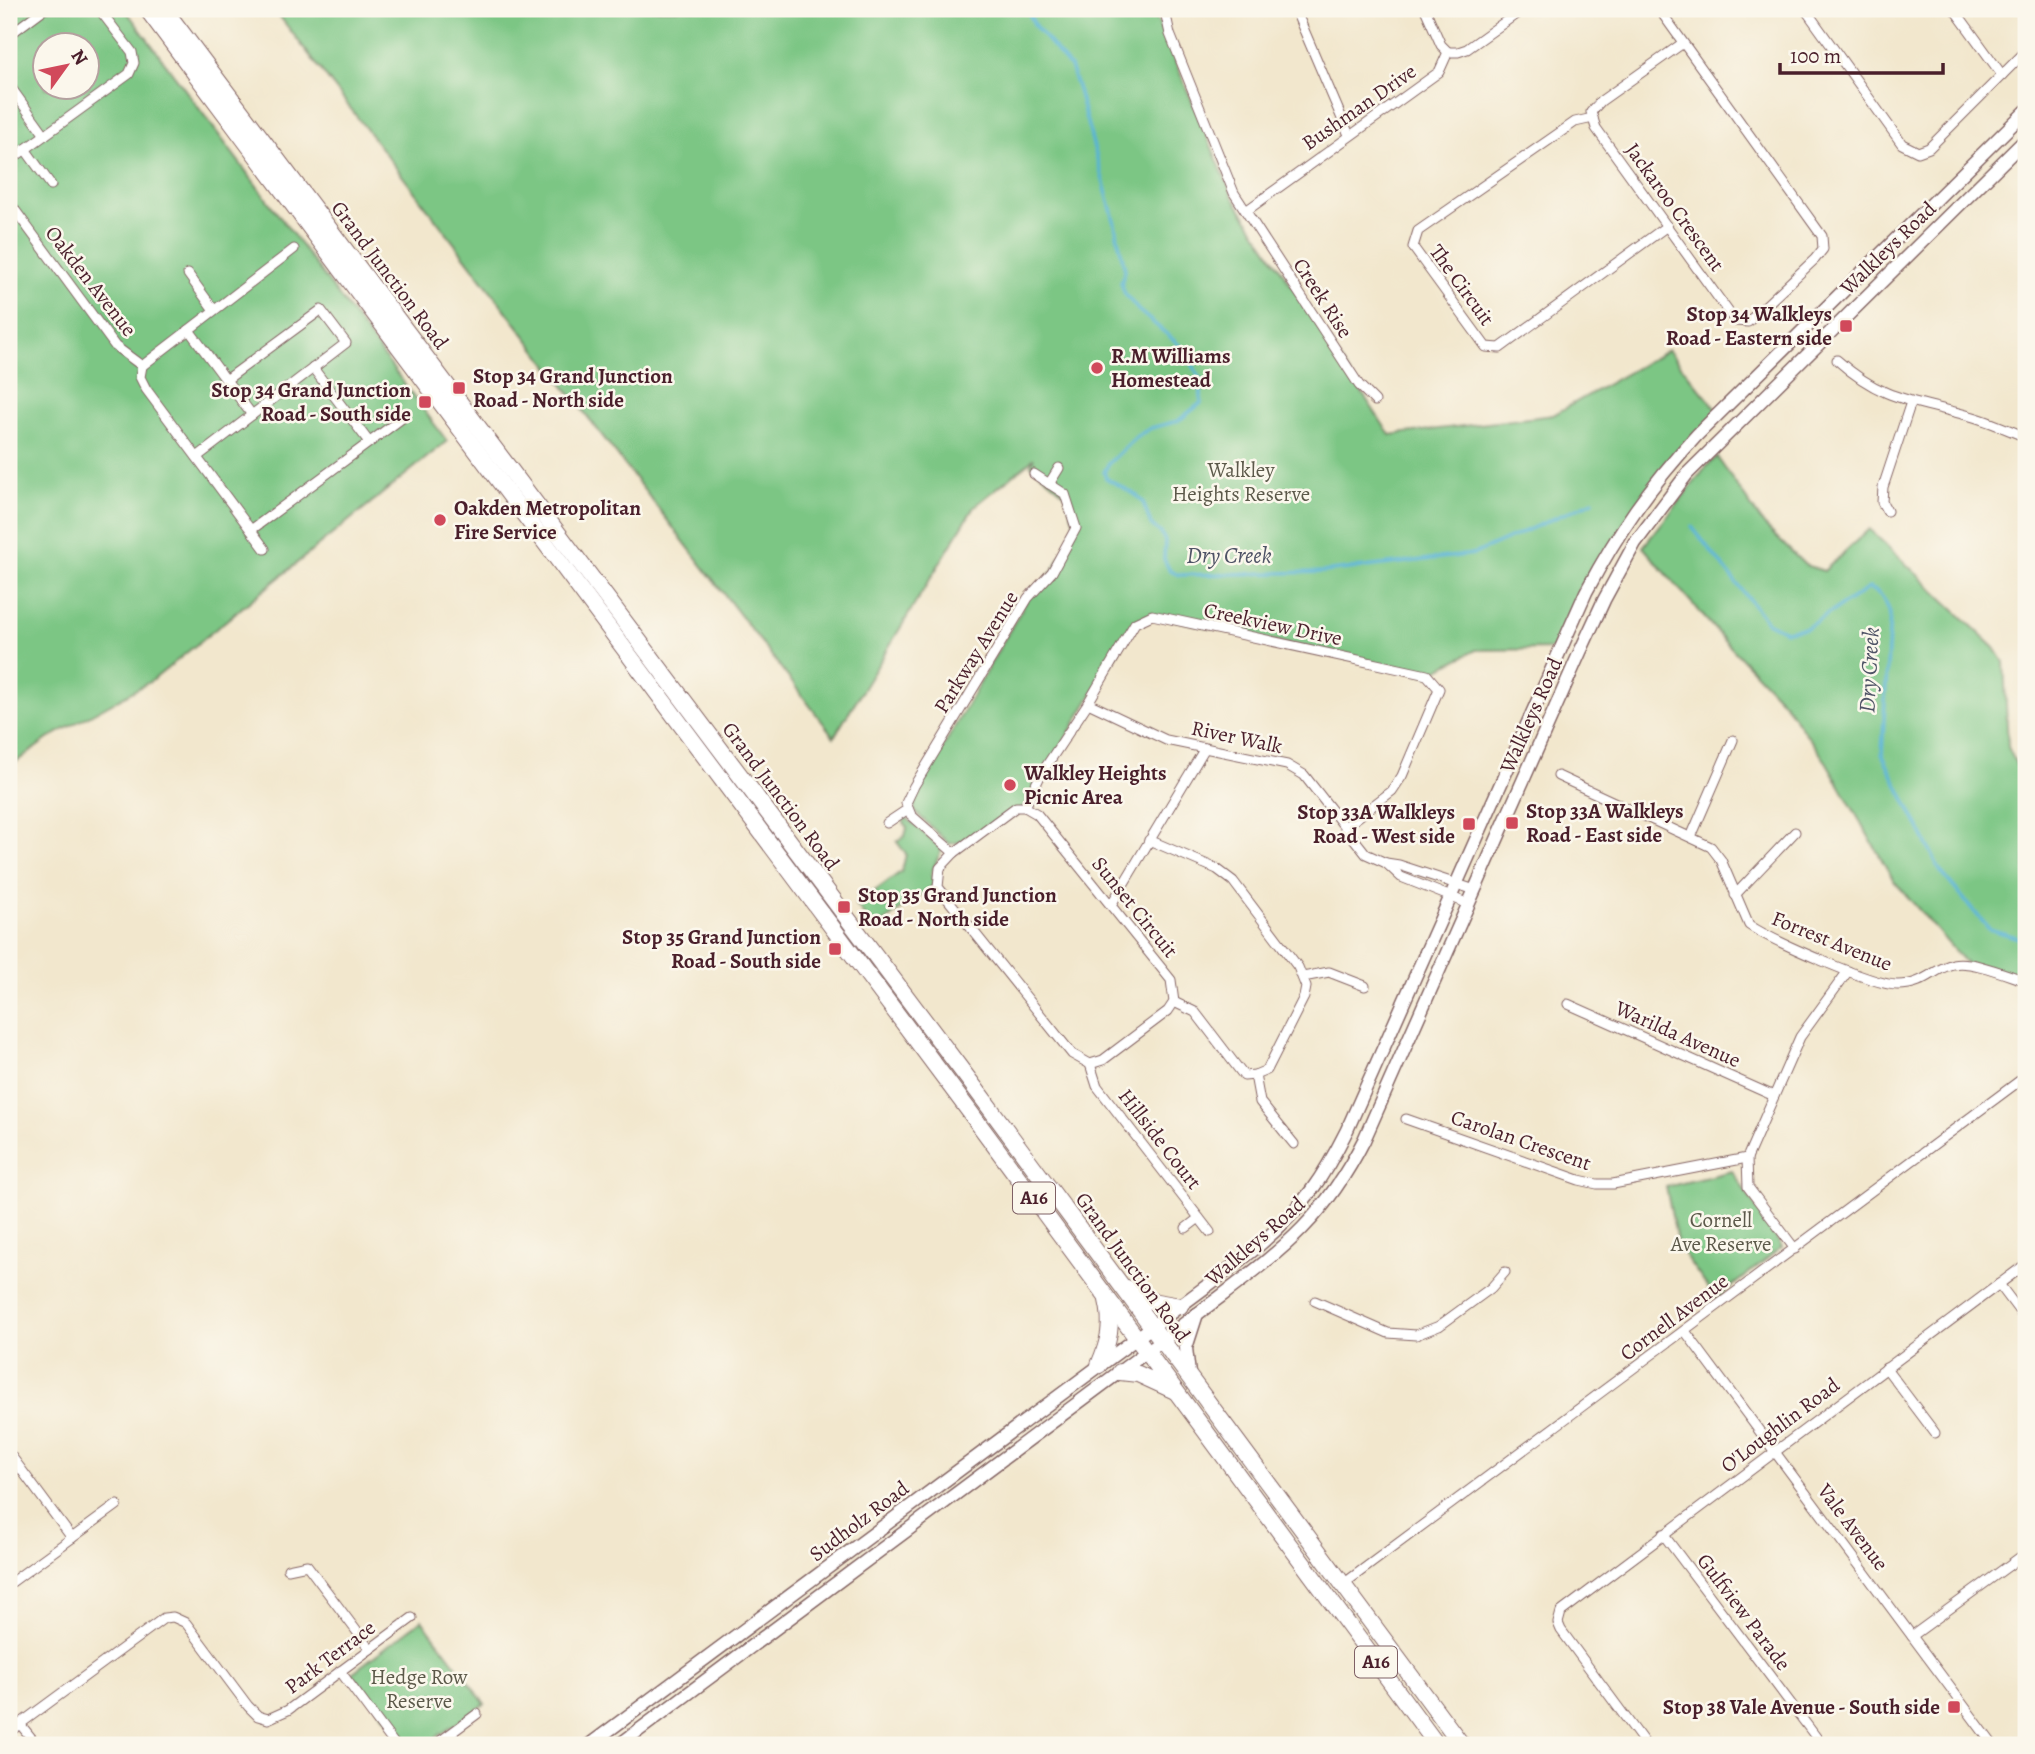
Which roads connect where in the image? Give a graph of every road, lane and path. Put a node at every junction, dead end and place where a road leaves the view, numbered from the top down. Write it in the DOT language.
graph roads {
  1 [pos="44,9"];
  2 [pos="99,9"];
  3 [pos="147,9"];
  4 [pos="164,9"];
  5 [pos="1295,9"];
  6 [pos="1425,9"];
  7 [pos="1523,9"];
  8 [pos="1659,9"];
  9 [pos="1805,9"];
  10 [pos="1954,9"];
  11 [pos="1165,11"];
  12 [pos="9,35"];
  13 [pos="1683,43"];
  14 [pos="2026,51"];
  15 [pos="1448,52"];
  16 [pos="2001,75"];
  17 [pos="9,85"];
  18 [pos="2026,111"];
  19 [pos="1593,118"];
  20 [pos="45,135"];
  21 [pos="1349,135"];
  22 [pos="2026,139"];
  23 [pos="25,149"];
  24 [pos="9,161"];
  25 [pos="51,185"];
  26 [pos="9,202"];
  27 [pos="1246,211"];
  28 [pos="1667,226"];
  29 [pos="294,249"];
  30 [pos="188,274"];
  31 [pos="214,310"];
  32 [pos="189,330"];
  33 [pos="1837,360"];
  34 [pos="142,366"];
  35 [pos="313,368"];
  36 [pos="226,380"];
  37 [pos="1375,401"];
  38 [pos="1911,402"];
  39 [pos="467,412"];
  40 [pos="252,415"];
  41 [pos="405,416"];
  42 [pos="462,431"];
  43 [pos="2025,434"];
  44 [pos="369,442"];
  45 [pos="197,457"];
  46 [pos="1059,468"];
  47 [pos="1034,474"];
  48 [pos="1049,484"];
  49 [pos="1887,511"];
  50 [pos="251,530"];
  51 [pos="265,549"];
  52 [pos="1088,703"];
  53 [pos="1733,740"];
  54 [pos="1205,748"];
  55 [pos="1558,776"];
  56 [pos="1025,807"];
  57 [pos="908,809"];
  58 [pos="887,823"];
  59 [pos="1345,827"];
  60 [pos="1795,832"];
  61 [pos="1691,837"];
  62 [pos="1149,840"];
  63 [pos="954,853"];
  64 [pos="1386,863"];
  65 [pos="1457,884"];
  66 [pos="1475,890"];
  67 [pos="1735,895"];
  68 [pos="1450,898"];
  69 [pos="1469,904"];
  70 [pos="1111,905"];
  71 [pos="1848,971"];
  72 [pos="1303,977"];
  73 [pos="2026,981"];
  74 [pos="1365,986"];
  75 [pos="1174,1002"];
  76 [pos="1568,1004"];
  77 [pos="1090,1064"];
  78 [pos="1255,1075"];
  79 [pos="2026,1076"];
  80 [pos="1774,1096"];
  81 [pos="1406,1119"];
  82 [pos="1294,1144"];
  83 [pos="1747,1158"];
  84 [pos="1199,1218"];
  85 [pos="1186,1228"];
  86 [pos="1210,1232"];
  87 [pos="1795,1249"];
  88 [pos="2026,1264"];
  89 [pos="1505,1272"];
  90 [pos="1119,1283"];
  91 [pos="1999,1284"];
  92 [pos="1106,1296"];
  93 [pos="1315,1301"];
  94 [pos="1180,1306"];
  95 [pos="1197,1314"];
  96 [pos="2026,1320"];
  97 [pos="1152,1327"];
  98 [pos="1685,1331"];
  99 [pos="1137,1338"];
  100 [pos="1161,1341"];
  101 [pos="1147,1351"];
  102 [pos="1099,1365"];
  103 [pos="1886,1368"];
  104 [pos="1120,1372"];
  105 [pos="1189,1379"];
  106 [pos="1177,1392"];
  107 [pos="1935,1433"];
  108 [pos="1775,1451"];
  109 [pos="9,1453"];
  110 [pos="117,1505"];
  111 [pos="1663,1534"];
  112 [pos="72,1538"];
  113 [pos="2026,1553"];
  114 [pos="288,1569"];
  115 [pos="9,1584"];
  116 [pos="1342,1585"];
  117 [pos="1328,1596"];
  118 [pos="412,1618"];
  119 [pos="1912,1636"];
  120 [pos="370,1649"];
  121 [pos="340,1671"];
  122 [pos="477,1714"];
  123 [pos="20,1724"];
  124 [pos="9,1732"];
  125 [pos="37,1745"];
  126 [pos="394,1745"];
  127 [pos="435,1745"];
  128 [pos="589,1745"];
  129 [pos="619,1745"];
  130 [pos="1437,1745"];
  131 [pos="1462,1745"];
  132 [pos="1646,1745"];
  133 [pos="1822,1745"];
  134 [pos="1993,1745"];
  1 -- 12 [label="street"];
  2 -- 20 [label="street"];
  3 -- 42 [label="highway, Grand Junction Road / A16"];
  4 -- 39 [label="highway, Grand Junction Road / A16"];
  5 -- 21 [label="street"];
  6 -- 15 [label="street"];
  7 -- 15 [label="street"];
  8 -- 13 [label="street, Jackaroo Crescent"];
  9 -- 16 [label="street"];
  10 -- 16 [label="street"];
  11 -- 27 [label="street, Creek Rise"];
  13 -- 19 [label="street"];
  13 -- 28 [label="street, Jackaroo Crescent"];
  14 -- 16 [label="street"];
  15 -- 21 [label="street, Bushman Drive"];
  17 -- 20 [label="street"];
  18 -- 65 [label="main road, Walkleys Road"];
  19 -- 28 [label="street, Jackaroo Crescent"];
  19 -- 28 [label="street, The Circuit"];
  20 -- 23 [label="street"];
  21 -- 27 [label="street, Bushman Drive"];
  22 -- 66 [label="main road, Walkleys Road"];
  23 -- 24 [label="street"];
  23 -- 25 [label="street"];
  26 -- 34 [label="street, Oakden Avenue"];
  27 -- 37 [label="street, Creek Rise"];
  29 -- 31 [label="street"];
  30 -- 31 [label="street"];
  31 -- 32 [label="street"];
  32 -- 34 [label="street"];
  32 -- 36 [label="street"];
  33 -- 38 [label="street"];
  34 -- 45 [label="street"];
  35 -- 36 [label="street"];
  35 -- 40 [label="street"];
  35 -- 44 [label="street"];
  36 -- 40 [label="street"];
  38 -- 43 [label="street"];
  38 -- 49 [label="street"];
  39 -- 42 [label="highway"];
  39 -- 90 [label="highway, Grand Junction Road / A16"];
  40 -- 45 [label="street"];
  41 -- 44 [label="street"];
  42 -- 92 [label="highway, Grand Junction Road / A16"];
  44 -- 50 [label="street"];
  45 -- 50 [label="street"];
  46 -- 48 [label="street"];
  47 -- 48 [label="street, Parkway Avenue"];
  48 -- 57 [label="street, Parkway Avenue"];
  50 -- 51 [label="street"];
  52 -- 54 [label="street, River Walk"];
  52 -- 56 [label="street, Creekview Drive"];
  52 -- 59 [label="street, Creekview Drive"];
  53 -- 61 [label="street"];
  54 -- 59 [label="street, River Walk"];
  54 -- 62 [label="street"];
  55 -- 61 [label="street, Forrest Avenue"];
  56 -- 63 [label="street"];
  56 -- 70 [label="street, Sunset Circuit"];
  57 -- 58 [label="street"];
  57 -- 63 [label="street"];
  59 -- 64 [label="street, River Walk"];
  60 -- 67 [label="street"];
  61 -- 67 [label="street, Forrest Avenue"];
  62 -- 70 [label="street"];
  62 -- 72 [label="street"];
  63 -- 77 [label="street"];
  64 -- 65 [label="street, River Walk"];
  64 -- 68 [label="street, River Walk"];
  65 -- 66 [label="street, River Walk"];
  65 -- 68 [label="main road, Walkleys Road"];
  66 -- 69 [label="main road, Walkleys Road"];
  67 -- 71 [label="street, Forrest Avenue"];
  68 -- 69 [label="street, River Walk"];
  68 -- 94 [label="main road, Walkleys Road"];
  69 -- 95 [label="main road, Walkleys Road"];
  70 -- 75 [label="street, Sunset Circuit"];
  71 -- 73 [label="street, Forrest Avenue"];
  71 -- 80 [label="street"];
  72 -- 74 [label="street"];
  72 -- 78 [label="street"];
  75 -- 77 [label="street"];
  75 -- 78 [label="street"];
  76 -- 80 [label="street, Warilda Avenue"];
  77 -- 84 [label="street, Hillside Court"];
  78 -- 82 [label="street"];
  79 -- 87 [label="street, Cornell Avenue"];
  80 -- 83 [label="street"];
  81 -- 83 [label="street, Carolan Crescent"];
  83 -- 87 [label="street"];
  84 -- 85 [label="street"];
  84 -- 86 [label="street, Hillside Court"];
  87 -- 98 [label="street, Cornell Avenue"];
  88 -- 91 [label="street, O'Loughlin Road"];
  89 -- 93 [label="street"];
  90 -- 94 [label="highway"];
  90 -- 97 [label="highway, Grand Junction Road / A16"];
  91 -- 96 [label="street"];
  91 -- 103 [label="street, O'Loughlin Road"];
  92 -- 99 [label="highway, Grand Junction Road / A16"];
  92 -- 102 [label="highway"];
  94 -- 97 [label="main road, Walkleys Road"];
  95 -- 100 [label="main road, Walkleys Road"];
  95 -- 105 [label="main road"];
  97 -- 99 [label="main road, Sudholz Road"];
  97 -- 100 [label="highway, Grand Junction Road / A16"];
  98 -- 108 [label="street, Vale Avenue"];
  98 -- 116 [label="street, Cornell Avenue"];
  99 -- 101 [label="highway, Grand Junction Road / A16"];
  99 -- 102 [label="main road, Sudholz Road"];
  100 -- 101 [label="main road, Walkleys Road"];
  100 -- 105 [label="highway, Grand Junction Road / A16"];
  101 -- 104 [label="main road, Sudholz Road"];
  101 -- 106 [label="highway, Grand Junction Road / A16"];
  102 -- 128 [label="main road, Sudholz Road"];
  103 -- 107 [label="street"];
  103 -- 108 [label="street, O'Loughlin Road"];
  104 -- 106 [label="highway"];
  104 -- 129 [label="main road, Sudholz Road"];
  105 -- 116 [label="highway, Grand Junction Road / A16"];
  106 -- 117 [label="highway, Grand Junction Road / A16"];
  108 -- 111 [label="street, O'Loughlin Road"];
  108 -- 119 [label="street, Vale Avenue"];
  109 -- 112 [label="street"];
  110 -- 112 [label="street"];
  111 -- 132 [label="street, O'Loughlin Road"];
  111 -- 133 [label="street, Gulfview Parade"];
  112 -- 115 [label="street"];
  113 -- 119 [label="street"];
  114 -- 120 [label="street"];
  116 -- 117 [label="highway"];
  116 -- 131 [label="highway, Grand Junction Road / A16"];
  117 -- 130 [label="highway, Grand Junction Road / A16"];
  118 -- 120 [label="street, Park Terrace"];
  119 -- 134 [label="street, Vale Avenue"];
  120 -- 121 [label="street, Park Terrace"];
  121 -- 123 [label="street, Park Terrace"];
  121 -- 126 [label="street"];
  122 -- 127 [label="street"];
  123 -- 124 [label="street"];
  123 -- 125 [label="street"];
}
